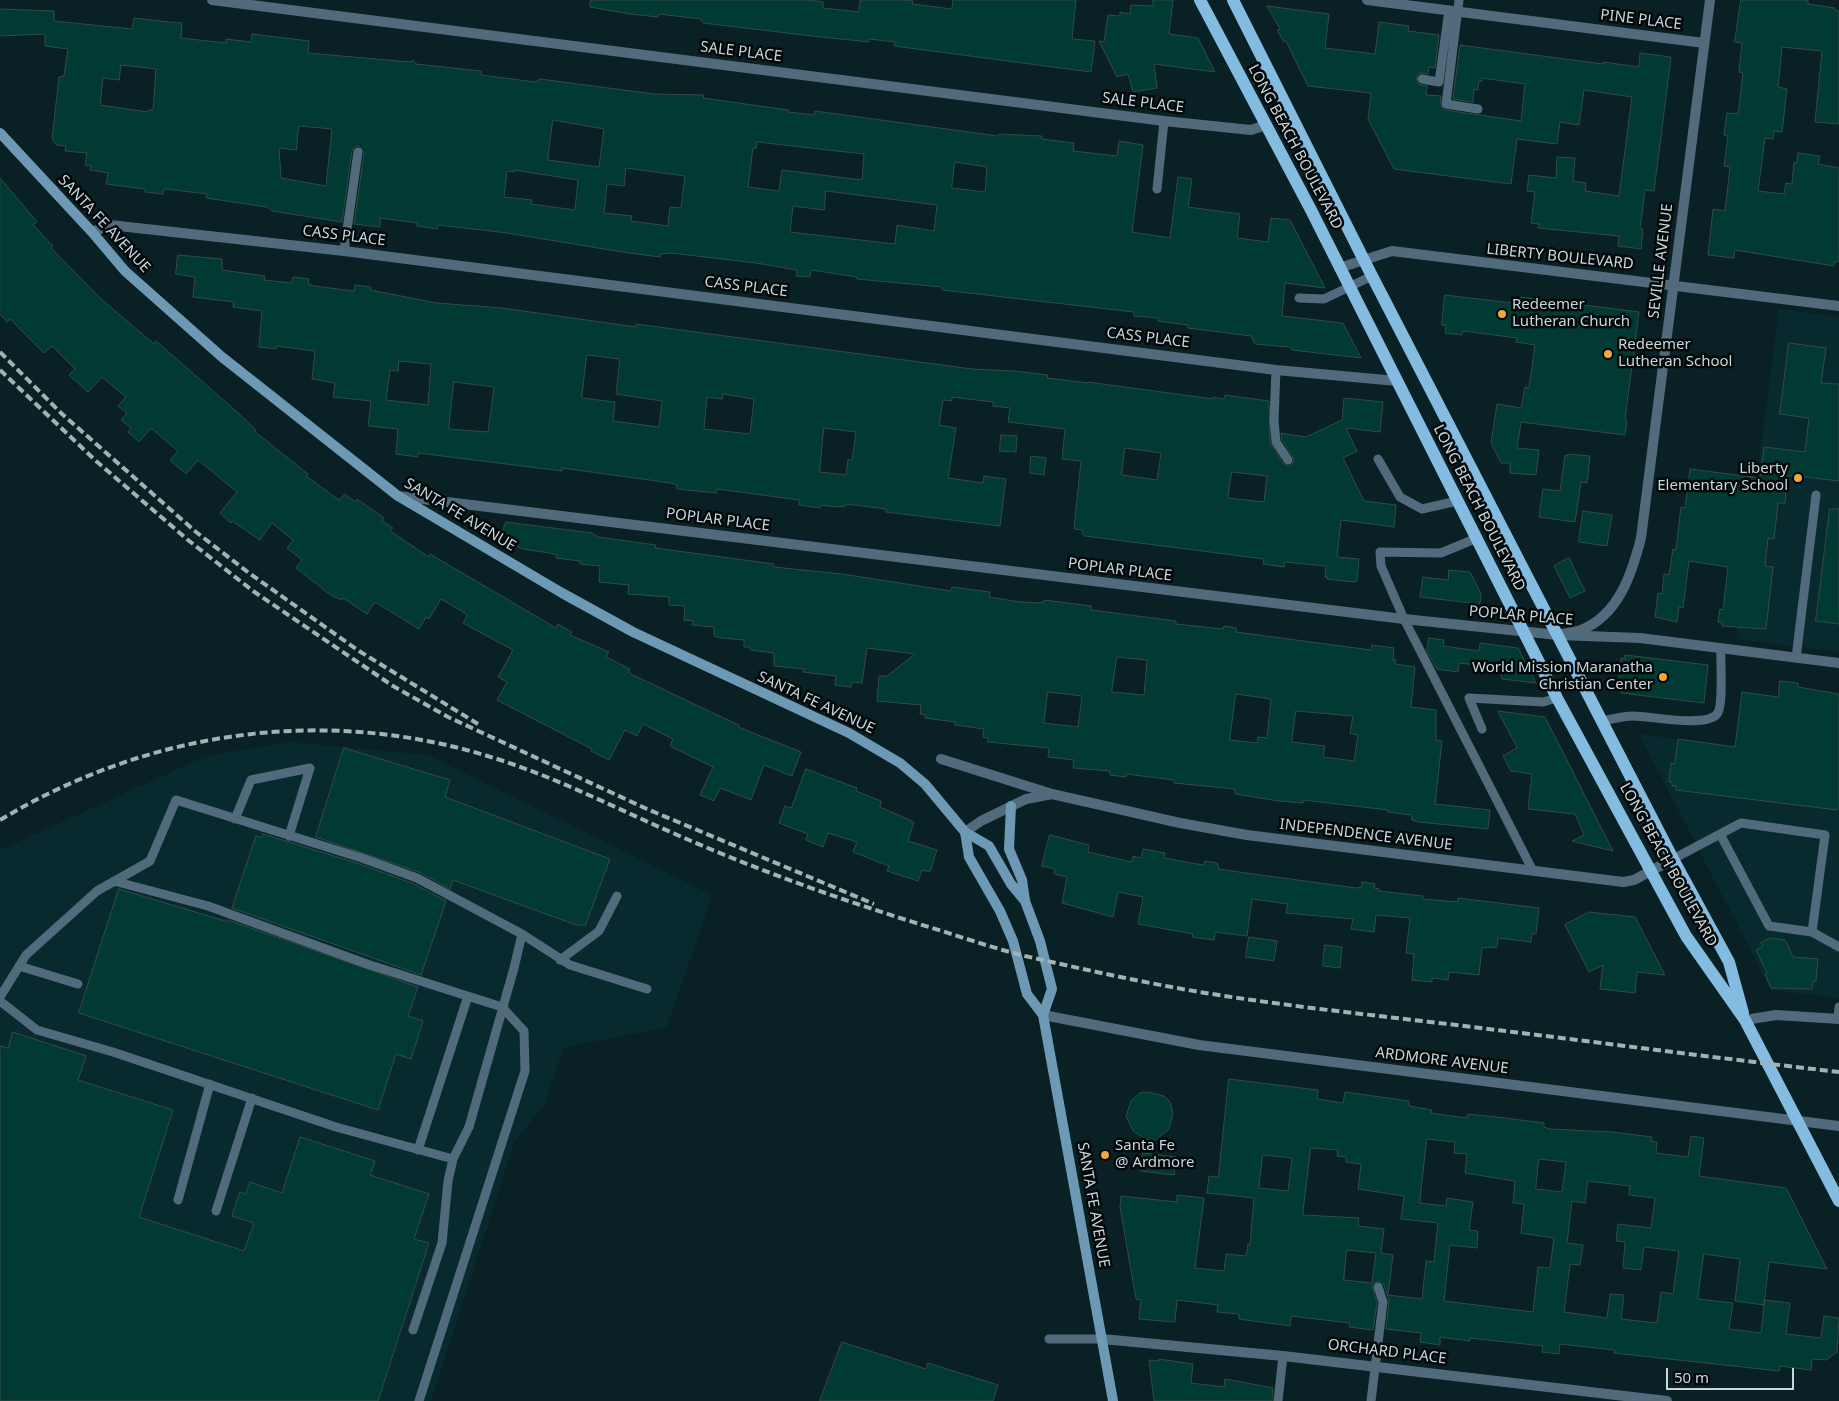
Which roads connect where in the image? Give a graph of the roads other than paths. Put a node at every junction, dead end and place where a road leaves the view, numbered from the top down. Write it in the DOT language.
graph roads {
  1 [pos="212,0"];
  2 [pos="1200,0"];
  3 [pos="1234,0"];
  4 [pos="1367,0"];
  5 [pos="1459,0"];
  6 [pos="1710,0"];
  7 [pos="1453,11"];
  8 [pos="1704,44"];
  9 [pos="1422,80"];
  10 [pos="1478,110"];
  11 [pos="1164,121"];
  12 [pos="1266,125"];
  13 [pos="0,133"];
  14 [pos="358,152"];
  15 [pos="1157,189"];
  16 [pos="92,232"];
  17 [pos="344,251"];
  18 [pos="1364,260"];
  19 [pos="1339,268"];
  20 [pos="1372,276"];
  21 [pos="1673,285"];
  22 [pos="1349,288"];
  23 [pos="1299,298"];
  24 [pos="1839,306"];
  25 [pos="1276,370"];
  26 [pos="1397,381"];
  27 [pos="1378,459"];
  28 [pos="1288,460"];
  29 [pos="1816,495"];
  30 [pos="398,496"];
  31 [pos="1457,501"];
  32 [pos="1477,538"];
  33 [pos="1404,619"];
  34 [pos="1524,632"];
  35 [pos="1558,635"];
  36 [pos="1720,649"];
  37 [pos="1796,658"];
  38 [pos="1839,664"];
  39 [pos="1557,698"];
  40 [pos="1603,721"];
  41 [pos="1482,729"];
  42 [pos="941,759"];
  43 [pos="1052,794"];
  44 [pos="1011,806"];
  45 [pos="235,819"];
  46 [pos="965,832"];
  47 [pos="1720,834"];
  48 [pos="289,836"];
  49 [pos="1673,859"];
  50 [pos="1534,871"];
  51 [pos="1652,871"];
  52 [pos="114,882"];
  53 [pos="617,896"];
  54 [pos="1025,901"];
  55 [pos="1812,932"];
  56 [pos="522,934"];
  57 [pos="1839,947"];
  58 [pos="560,960"];
  59 [pos="19,966"];
  60 [pos="78,984"];
  61 [pos="646,989"];
  62 [pos="468,996"];
  63 [pos="0,997"];
  64 [pos="0,1001"];
  65 [pos="502,1007"];
  66 [pos="1839,1007"];
  67 [pos="1043,1015"];
  68 [pos="1838,1019"];
  69 [pos="1745,1020"];
  70 [pos="210,1084"];
  71 [pos="252,1098"];
  72 [pos="1797,1121"];
  73 [pos="1839,1126"];
  74 [pos="418,1150"];
  75 [pos="453,1159"];
  76 [pos="1838,1197"];
  77 [pos="178,1200"];
  78 [pos="216,1211"];
  79 [pos="1378,1287"];
  80 [pos="413,1330"];
  81 [pos="1049,1339"];
  82 [pos="1102,1339"];
  83 [pos="1283,1356"];
  84 [pos="1376,1366"];
  85 [pos="1654,1400"];
  86 [pos="419,1401"];
  87 [pos="1113,1401"];
  88 [pos="1278,1401"];
  89 [pos="1371,1401"];
  90 [pos="1667,1401"];
  1 -- 11 [label="street, SALE PLACE"];
  2 -- 12 [label="main road, LONG BEACH BOULEVARD"];
  3 -- 18 [label="main road, LONG BEACH BOULEVARD"];
  4 -- 7 [label="street, PINE PLACE"];
  5 -- 7 [label="lane"];
  6 -- 8 [label="street, SEVILLE AVENUE"];
  7 -- 8 [label="street, PINE PLACE"];
  7 -- 9 [label="lane"];
  7 -- 10 [label="lane"];
  8 -- 21 [label="street, SEVILLE AVENUE"];
  11 -- 12 [label="street, SALE PLACE"];
  11 -- 15 [label="lane"];
  12 -- 19 [label="main road, LONG BEACH BOULEVARD"];
  13 -- 16 [label="main road, SANTA FE AVENUE"];
  14 -- 17 [label="lane"];
  16 -- 17 [label="street, CASS PLACE"];
  16 -- 30 [label="main road, SANTA FE AVENUE"];
  17 -- 25 [label="street, CASS PLACE"];
  18 -- 19 [label="street, LIBERTY BOULEVARD"];
  18 -- 20 [label="main road, LONG BEACH BOULEVARD"];
  18 -- 21 [label="street, LIBERTY BOULEVARD"];
  19 -- 22 [label="main road, LONG BEACH BOULEVARD"];
  20 -- 22 [label="lane"];
  20 -- 35 [label="main road, LONG BEACH BOULEVARD"];
  21 -- 24 [label="street, LIBERTY BOULEVARD"];
  21 -- 35 [label="street, SEVILLE AVENUE"];
  22 -- 23 [label="lane"];
  22 -- 26 [label="main road, LONG BEACH BOULEVARD"];
  25 -- 26 [label="street, CASS PLACE"];
  25 -- 28 [label="lane"];
  26 -- 31 [label="main road, LONG BEACH BOULEVARD"];
  27 -- 31 [label="lane"];
  29 -- 37 [label="lane"];
  30 -- 33 [label="street, POPLAR PLACE"];
  30 -- 46 [label="main road, SANTA FE AVENUE"];
  31 -- 32 [label="main road, LONG BEACH BOULEVARD"];
  32 -- 33 [label="lane"];
  32 -- 34 [label="main road, LONG BEACH BOULEVARD"];
  33 -- 34 [label="street, POPLAR PLACE"];
  33 -- 50 [label="lane"];
  34 -- 35 [label="street, POPLAR PLACE"];
  34 -- 39 [label="main road, LONG BEACH BOULEVARD"];
  35 -- 36 [label="street, POPLAR PLACE"];
  35 -- 40 [label="main road, LONG BEACH BOULEVARD"];
  36 -- 37 [label="street, POPLAR PLACE"];
  36 -- 40 [label="lane"];
  37 -- 38 [label="street, POPLAR PLACE"];
  39 -- 41 [label="lane"];
  39 -- 51 [label="main road, LONG BEACH BOULEVARD"];
  40 -- 49 [label="main road, LONG BEACH BOULEVARD"];
  42 -- 43 [label="street, INDEPENDENCE AVENUE"];
  43 -- 44 [label="street, INDEPENDENCE AVENUE"];
  43 -- 50 [label="street, INDEPENDENCE AVENUE"];
  44 -- 46 [label="street, INDEPENDENCE AVENUE"];
  44 -- 54 [label="main road"];
  45 -- 48 [label="lane"];
  45 -- 48 [label="lane"];
  45 -- 52 [label="lane"];
  46 -- 54 [label="main road, SANTA FE AVENUE"];
  46 -- 67 [label="main road, SANTA FE AVENUE"];
  47 -- 49 [label="lane"];
  47 -- 55 [label="lane"];
  47 -- 55 [label="lane"];
  48 -- 56 [label="lane"];
  49 -- 51 [label="street, INDEPENDENCE AVENUE"];
  49 -- 69 [label="main road, LONG BEACH BOULEVARD"];
  50 -- 51 [label="street, INDEPENDENCE AVENUE"];
  51 -- 69 [label="main road, LONG BEACH BOULEVARD"];
  52 -- 59 [label="lane"];
  52 -- 62 [label="lane"];
  53 -- 58 [label="lane"];
  54 -- 67 [label="main road, SANTA FE AVENUE"];
  55 -- 57 [label="lane"];
  56 -- 58 [label="lane"];
  56 -- 65 [label="lane"];
  58 -- 61 [label="lane"];
  59 -- 60 [label="lane"];
  59 -- 63 [label="lane"];
  62 -- 65 [label="lane"];
  62 -- 74 [label="lane"];
  64 -- 70 [label="lane"];
  65 -- 75 [label="lane"];
  65 -- 86 [label="lane"];
  66 -- 68 [label="lane"];
  67 -- 72 [label="street, ARDMORE AVENUE"];
  67 -- 82 [label="main road, SANTA FE AVENUE"];
  68 -- 69 [label="street"];
  69 -- 72 [label="main road, LONG BEACH BOULEVARD"];
  70 -- 71 [label="lane"];
  70 -- 77 [label="lane"];
  71 -- 74 [label="lane"];
  71 -- 78 [label="lane"];
  72 -- 73 [label="street, ARDMORE AVENUE"];
  72 -- 76 [label="main road, LONG BEACH BOULEVARD"];
  74 -- 75 [label="lane"];
  75 -- 80 [label="lane"];
  79 -- 84 [label="lane"];
  81 -- 82 [label="lane"];
  82 -- 83 [label="street, ORCHARD PLACE"];
  82 -- 87 [label="main road, SANTA FE AVENUE"];
  83 -- 84 [label="street, ORCHARD PLACE"];
  83 -- 88 [label="lane"];
  84 -- 85 [label="street, ORCHARD PLACE"];
  84 -- 89 [label="lane"];
  85 -- 90 [label="street, ORCHARD PLACE"];
}
